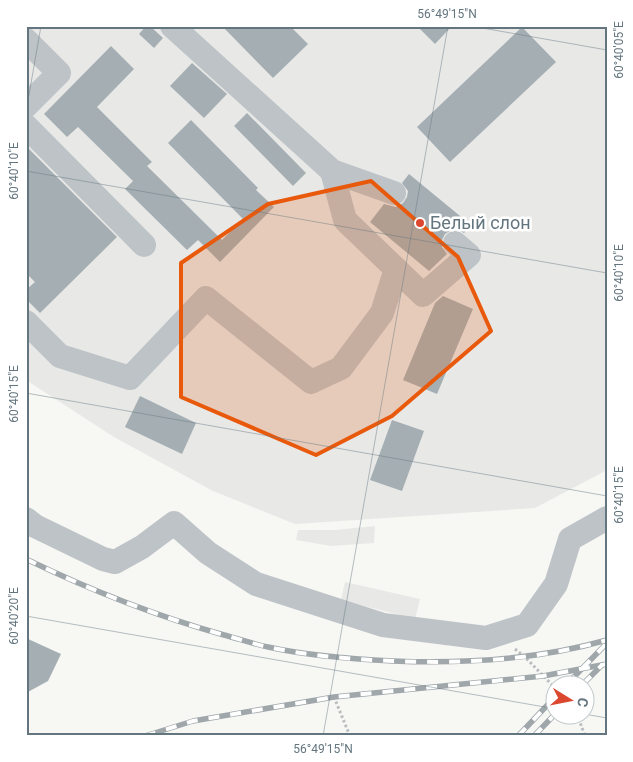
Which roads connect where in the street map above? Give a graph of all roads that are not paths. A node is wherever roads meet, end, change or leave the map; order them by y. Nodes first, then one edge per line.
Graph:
1 (172, 26) edge
2 (26, 40) edge
3 (26, 106) edge
4 (26, 126) edge
5 (332, 171) junction
6 (394, 193) dead end
7 (455, 243) dead end
8 (144, 245) dead end
9 (396, 269) junction
10 (26, 322) edge
11 (607, 518) edge
12 (26, 519) edge

1 - 5 lane
2 - 3 lane
4 - 8 lane
5 - 6 lane
5 - 9 lane
7 - 9 lane
9 - 10 lane
11 - 12 lane

